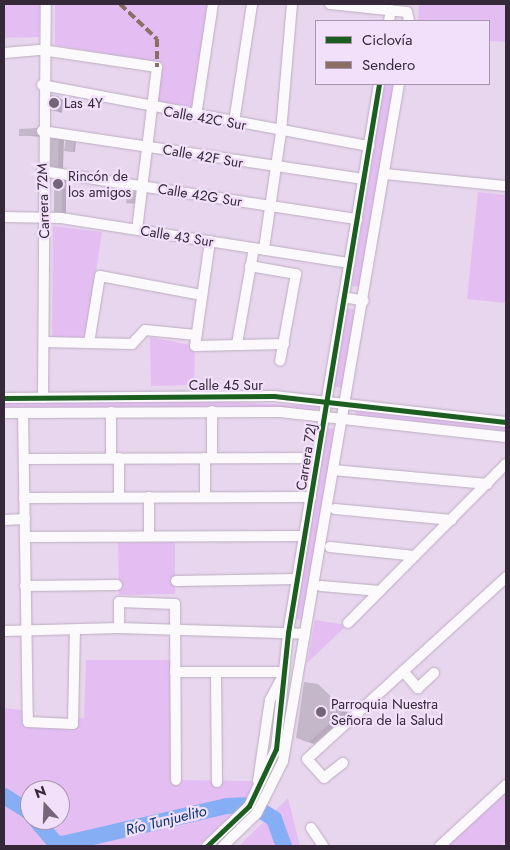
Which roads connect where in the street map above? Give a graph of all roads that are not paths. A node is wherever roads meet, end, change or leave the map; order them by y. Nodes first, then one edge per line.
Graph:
1 (46, 4) edge
2 (213, 4) edge
3 (252, 4) edge
4 (292, 4) edge
5 (330, 4) edge
6 (391, 10) junction
7 (409, 17) edge
8 (389, 20) edge
9 (42, 50) junction
10 (4, 52) edge
11 (379, 85) edge
12 (399, 85) edge
13 (42, 86) junction
14 (151, 108) junction
15 (196, 116) junction
16 (234, 122) junction
17 (42, 131) junction
18 (281, 132) junction
19 (146, 146) junction
20 (369, 146) junction
21 (276, 168) junction
22 (42, 171) junction
23 (384, 174) junction
24 (364, 179) junction
25 (142, 185) junction
26 (506, 186) edge
27 (270, 206) junction
28 (45, 216) junction
29 (4, 217) edge
30 (357, 219) junction
31 (137, 229) junction
32 (210, 241) junction
33 (259, 248) junction
34 (350, 263) junction
35 (250, 266) junction
36 (202, 295) junction
37 (344, 297) junction
38 (364, 301) junction
39 (196, 334) junction
40 (44, 342) junction
41 (89, 343) junction
42 (237, 344) junction
43 (284, 344) junction
44 (280, 361) dead end
45 (4, 398) edge
46 (43, 398) junction
47 (326, 402) junction
48 (344, 405) junction
49 (212, 411) junction
50 (111, 412) junction
51 (4, 413) edge
52 (23, 413) junction
53 (324, 417) junction
54 (342, 419) junction
55 (506, 422) edge
56 (506, 437) edge
57 (115, 458) junction
58 (208, 458) junction
59 (317, 458) junction
60 (24, 459) junction
61 (506, 464) edge
62 (333, 470) junction
63 (486, 484) junction
64 (119, 497) junction
65 (149, 497) junction
66 (205, 497) junction
67 (310, 497) junction
68 (24, 498) junction
69 (335, 509) dead end
70 (25, 519) junction
71 (4, 520) edge
72 (451, 520) junction
73 (149, 536) junction
74 (304, 536) junction
75 (25, 537) junction
76 (330, 547) dead end
77 (415, 556) junction
78 (297, 579) junction
79 (176, 581) dead end
80 (504, 582) edge
81 (117, 585) dead end
82 (25, 586) junction
83 (321, 586) dead end
84 (380, 591) junction
85 (348, 623) dead end
86 (119, 628) junction
87 (75, 630) junction
88 (4, 631) edge
89 (26, 631) junction
90 (175, 632) junction
91 (288, 633) junction
92 (305, 634) junction
93 (403, 671) junction
94 (175, 672) junction
95 (216, 672) junction
96 (434, 674) dead end
97 (282, 675) junction
98 (343, 763) dead end
99 (273, 776) junction
100 (176, 780) dead end
101 (258, 781) dead end
102 (217, 782) dead end
103 (506, 785) edge
104 (239, 824) junction
105 (311, 828) dead end
106 (207, 846) edge
107 (223, 846) edge
108 (323, 846) edge
109 (440, 846) edge

1 - 9 street, Carrera 72M
2 - 15 street
3 - 16 street
4 - 18 street
5 - 6 street
6 - 7 street
6 - 8 street
9 - 10 street
9 - 13 street, Carrera 72M
9 - 14 street
11 - 20 street, Carrera 72J
12 - 23 street, Carrera 72J
13 - 14 street, Calle 42C Sur
13 - 17 street, Carrera 72M
14 - 15 street, Calle 42C Sur
14 - 19 street
15 - 16 street, Calle 42C Sur
16 - 18 street, Calle 42C Sur
17 - 19 street, Calle 42F Sur
17 - 22 street, Carrera 72M
18 - 20 street, Calle 42C Sur
18 - 21 street
19 - 21 street, Calle 42F Sur
19 - 25 street
20 - 24 street, Carrera 72J
21 - 24 street, Calle 42F Sur
21 - 27 street
22 - 25 street, Calle 42G Sur
22 - 28 street, Carrera 72M
23 - 26 street
23 - 38 street, Carrera 72J
24 - 30 street, Carrera 72J
25 - 27 street, Calle 42G Sur
25 - 31 street
27 - 30 street, Calle 42G Sur
27 - 33 street
28 - 29 street, Calle 43 Sur
28 - 31 street, Calle 43 Sur
28 - 40 street, Carrera 72M
30 - 34 street, Carrera 72J
31 - 32 street, Calle 43 Sur
32 - 33 street, Calle 43 Sur
32 - 36 street
33 - 34 street, Calle 43 Sur
33 - 35 street
34 - 37 street, Carrera 72J
35 - 42 street
35 - 43 street
36 - 39 street
36 - 41 street
37 - 38 street
37 - 47 street, Carrera 72J
38 - 48 street, Carrera 72J
39 - 41 street
39 - 42 street
40 - 41 street
40 - 46 street, Carrera 72M
42 - 43 street
43 - 44 street
45 - 46 street, Calle 45 Sur
46 - 47 street, Calle 45 Sur
47 - 48 street, Calle 45 Sur
47 - 53 street, Carrera 72J
48 - 54 street, Carrera 72J
48 - 55 street, Calle 45 Sur
49 - 50 street, Calle 45 Sur
49 - 53 street, Calle 45 Sur
49 - 58 street
50 - 52 street, Calle 45 Sur
50 - 57 street
51 - 52 street, Calle 45 Sur
52 - 60 street
53 - 54 street, Calle 45 Sur
53 - 59 street, Carrera 72J
54 - 56 street, Calle 45 Sur
54 - 62 street, Carrera 72J
57 - 58 street
57 - 60 street
57 - 64 street
58 - 59 street
58 - 66 street
59 - 67 street, Carrera 72J
60 - 68 street
61 - 63 street
62 - 63 street
62 - 92 street, Carrera 72J
63 - 72 street
64 - 65 street
64 - 68 street
65 - 66 street
65 - 73 street
66 - 67 street
67 - 74 street, Carrera 72J
68 - 70 street
69 - 72 street
70 - 71 street
70 - 75 street
72 - 77 street
73 - 74 street
73 - 75 street
74 - 78 street, Carrera 72J
75 - 82 street
76 - 77 street
77 - 84 street
78 - 79 street
78 - 91 street, Carrera 72J
80 - 93 street
81 - 82 street
82 - 89 street
83 - 84 street
84 - 85 street
86 - 87 street
86 - 90 street
86 - 90 street
87 - 89 street
87 - 89 street
88 - 89 street
90 - 91 street
90 - 94 street
91 - 92 street
91 - 97 street, Carrera 72J
92 - 99 street, Carrera 72J
93 - 96 street
93 - 98 street
94 - 95 street
94 - 100 street
95 - 97 street
95 - 102 street
97 - 99 street, Carrera 72J
97 - 101 street, Carrera 72J
99 - 104 street
103 - 109 street
104 - 106 street
104 - 107 street
105 - 108 street

